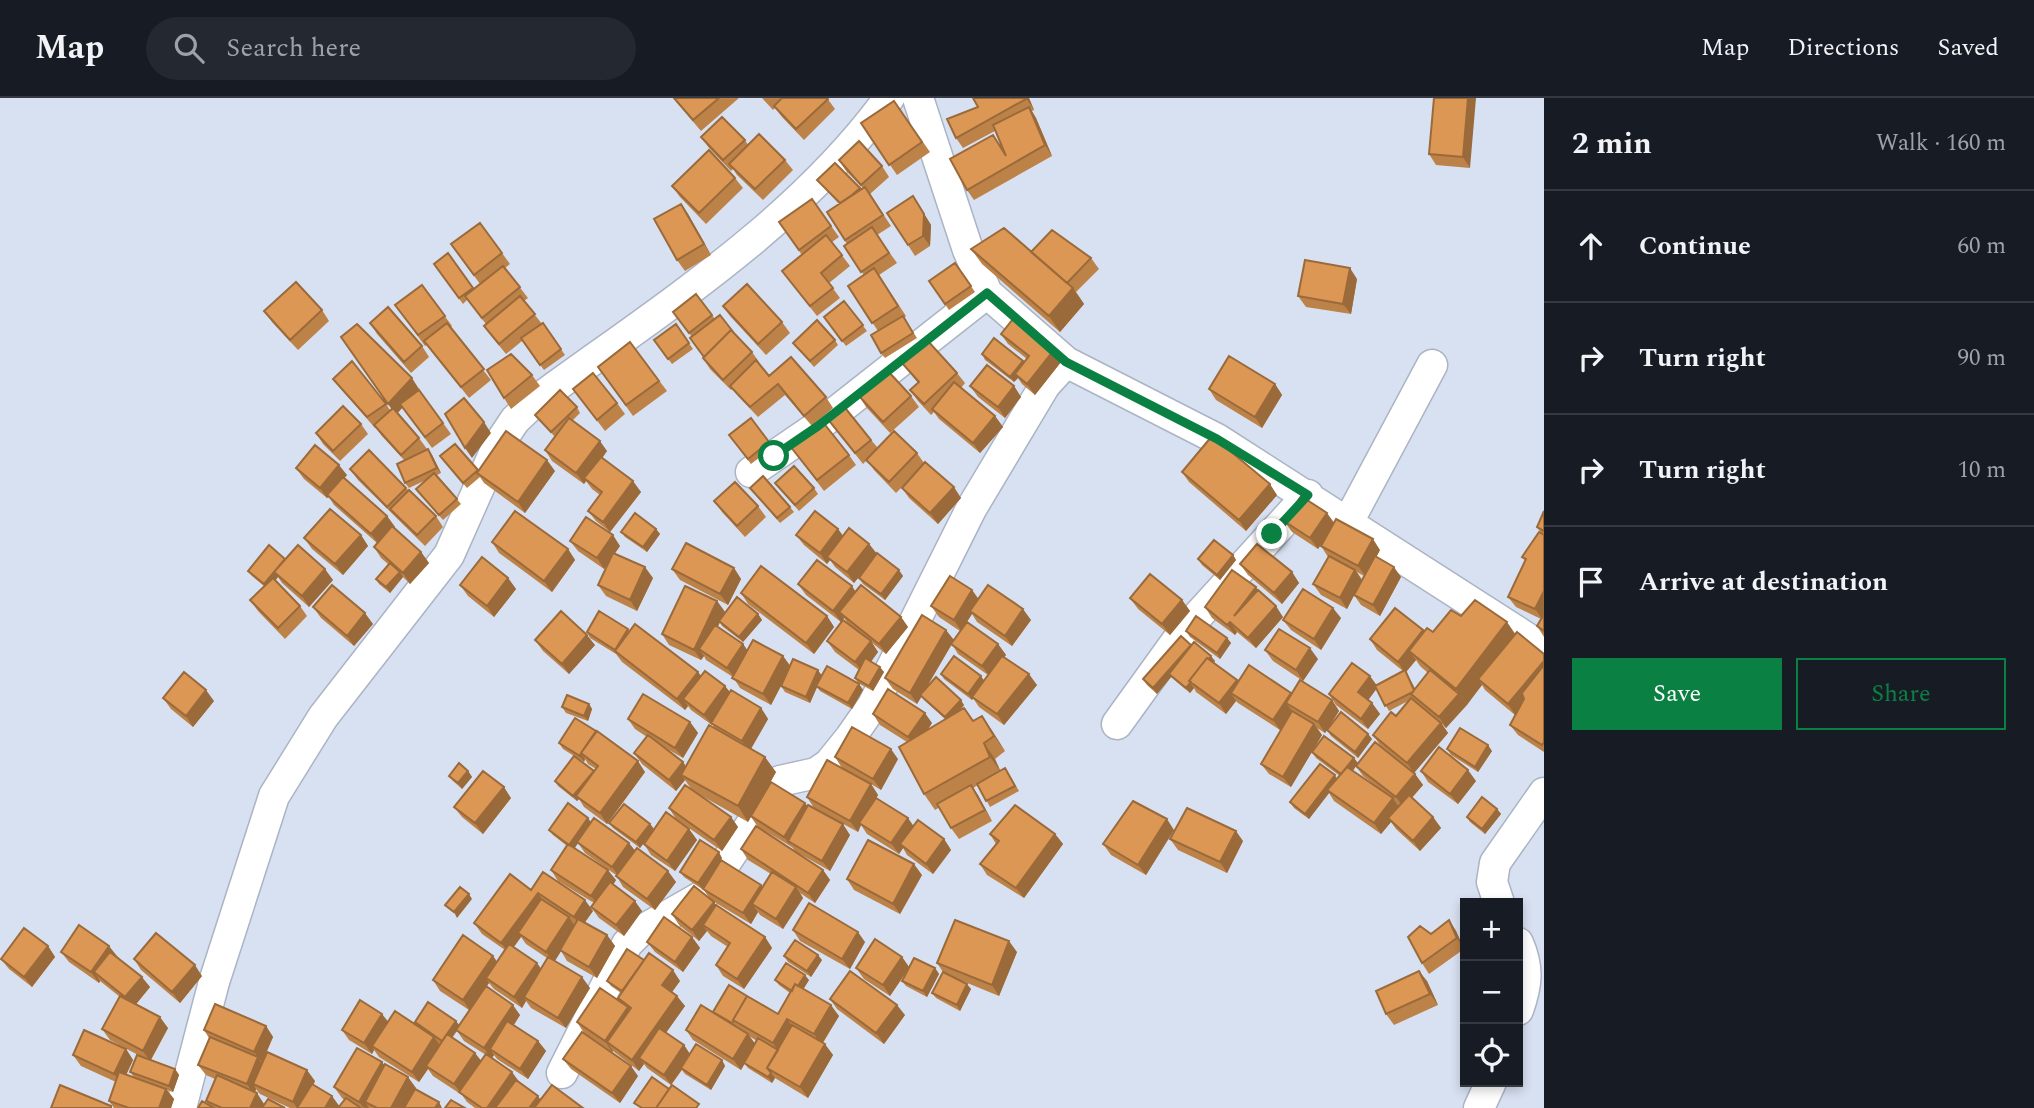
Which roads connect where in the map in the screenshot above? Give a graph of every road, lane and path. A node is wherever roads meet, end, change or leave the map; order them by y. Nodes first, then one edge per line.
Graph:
1 (889, 98) edge
2 (918, 98) edge
3 (987, 293) junction
4 (1066, 362) junction
5 (1432, 365) dead end
6 (751, 472) dead end
7 (1308, 495) junction
8 (1347, 524) junction
9 (1544, 649) edge
10 (1117, 724) dead end
11 (1544, 793) edge
12 (1497, 898) edge
13 (1523, 958) edge
14 (1523, 988) edge
15 (562, 1073) edge
16 (1489, 1087) edge
17 (181, 1108) edge
18 (1479, 1108) edge

1 - 17 street
2 - 3 street
3 - 4 street
3 - 6 street
4 - 7 street
4 - 15 street
5 - 8 street
7 - 8 street
7 - 10 street
8 - 9 street
11 - 12 street
13 - 14 street
16 - 18 street

